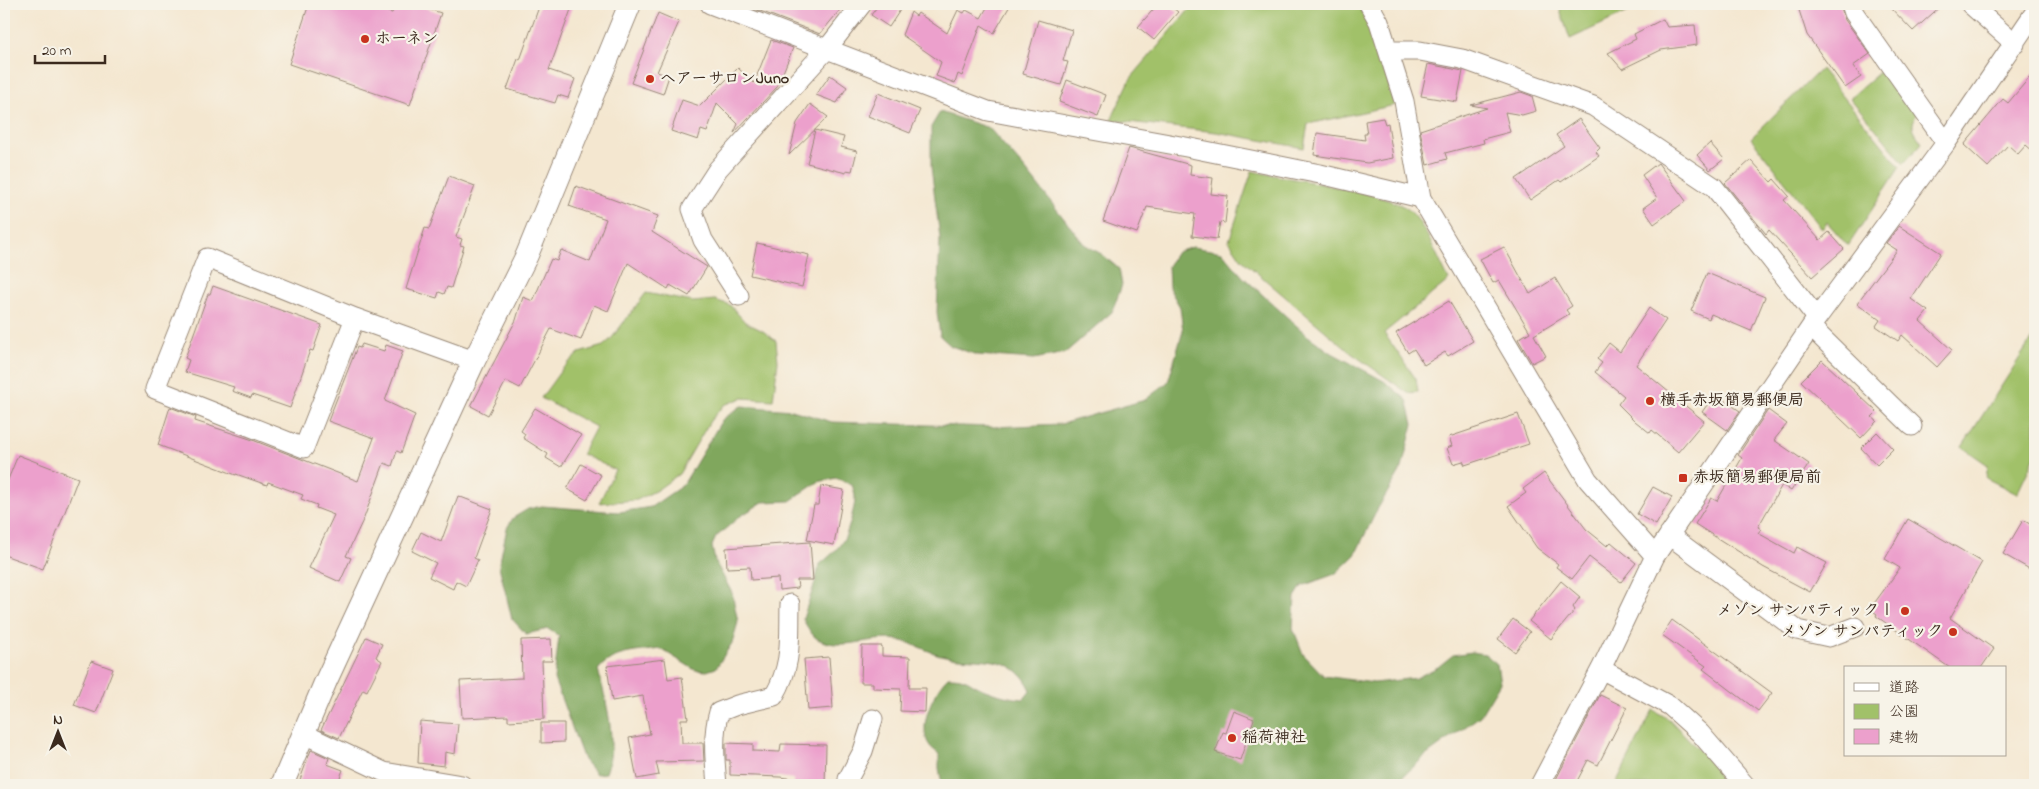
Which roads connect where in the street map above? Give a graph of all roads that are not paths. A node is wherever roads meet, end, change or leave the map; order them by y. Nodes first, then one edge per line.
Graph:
1 (630, 4) edge
2 (710, 4) edge
3 (862, 4) edge
4 (1369, 4) edge
5 (1851, 4) edge
6 (1970, 4) edge
7 (2035, 12) edge
8 (2015, 44) junction
9 (826, 50) junction
10 (1388, 51) junction
11 (1946, 143) junction
12 (1421, 198) junction
13 (739, 296) dead end
14 (355, 318) junction
15 (1814, 322) junction
16 (474, 361) junction
17 (1912, 426) dead end
18 (1669, 535) junction
19 (1655, 556) junction
20 (790, 604) dead end
21 (1855, 627) dead end
22 (1601, 669) junction
23 (873, 719) dead end
24 (304, 734) junction
25 (282, 785) edge
26 (462, 785) edge
27 (717, 785) edge
28 (848, 785) edge
29 (1540, 785) edge
30 (1745, 785) edge

1 - 16 street
2 - 9 street
3 - 9 street
4 - 10 street
5 - 11 street
6 - 8 street
7 - 8 street
8 - 11 street
9 - 12 street
9 - 13 street
10 - 12 street
10 - 15 street
11 - 15 street
12 - 19 street
14 - 14 street
14 - 16 street
15 - 17 street
15 - 18 street
16 - 24 street
18 - 19 street
18 - 21 street
19 - 22 street
20 - 27 street
22 - 29 street
22 - 30 street
23 - 28 street
24 - 25 street
24 - 26 street

